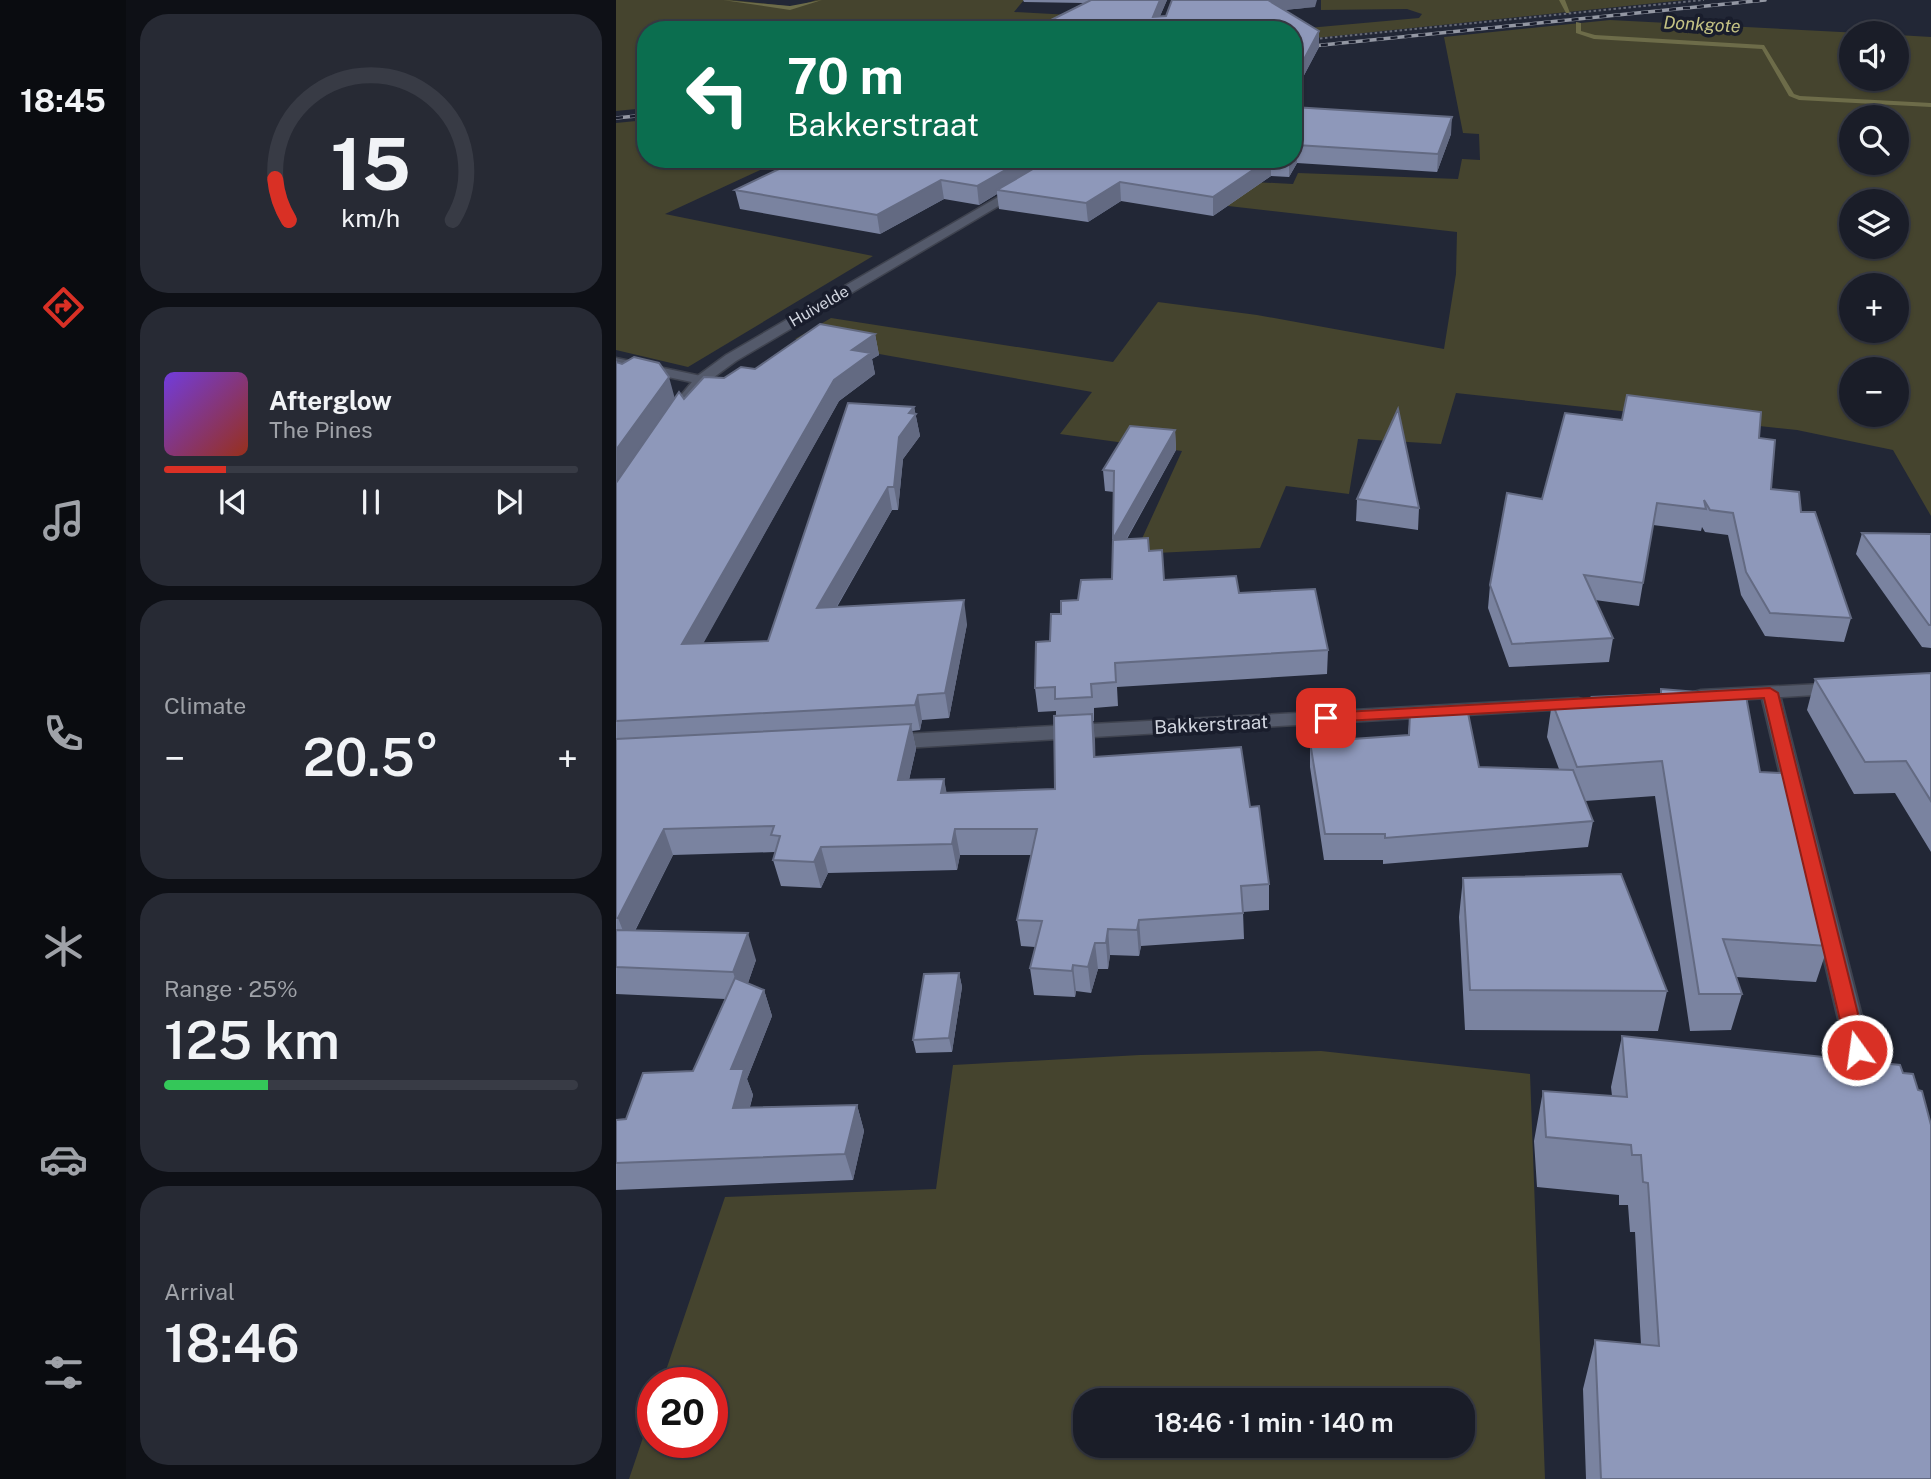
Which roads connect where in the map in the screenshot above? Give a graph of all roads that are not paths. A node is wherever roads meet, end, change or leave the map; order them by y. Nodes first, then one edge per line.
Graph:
1 (1054, 168) edge
2 (616, 362) edge
3 (701, 380) junction
4 (668, 423) edge
5 (1864, 688) edge
6 (1770, 693) junction
7 (1679, 697) edge
8 (1600, 702) edge
9 (865, 743) edge
10 (1857, 1050) dead end

1 - 3 street, Huivelde
2 - 3 street
3 - 4 street, Huivelde
5 - 6 street
6 - 7 street
6 - 10 lane
8 - 9 street, Bakkerstraat

